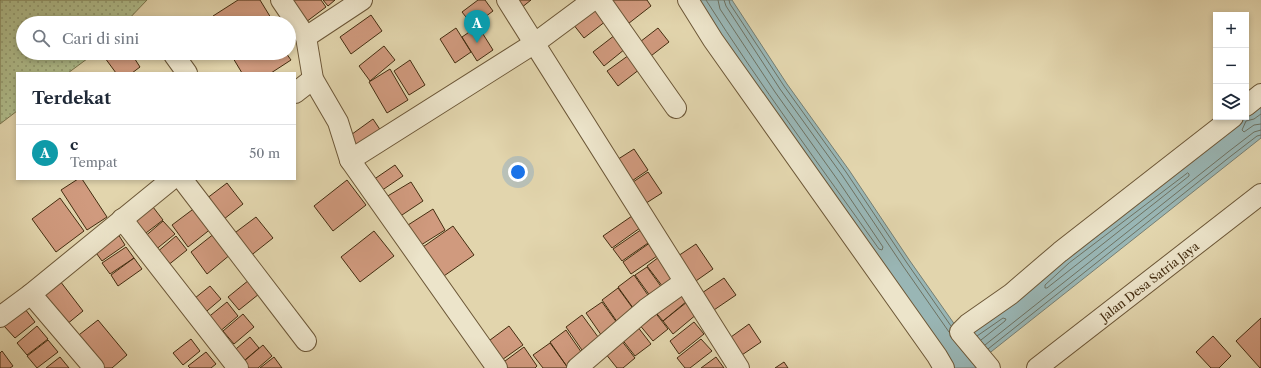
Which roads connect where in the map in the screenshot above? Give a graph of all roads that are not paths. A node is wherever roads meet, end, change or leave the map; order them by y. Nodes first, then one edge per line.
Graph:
1 (281, 0) edge
2 (362, 0) edge
3 (507, 0) edge
4 (593, 0) edge
5 (600, 0) edge
6 (688, 0) edge
7 (292, 16) edge
8 (296, 23) edge
9 (306, 38) junction
10 (535, 43) junction
11 (178, 60) edge
12 (186, 72) edge
13 (313, 79) junction
14 (296, 92) edge
15 (1261, 94) edge
16 (1249, 104) edge
17 (676, 108) dead end
18 (1229, 120) edge
19 (350, 160) junction
20 (171, 180) edge
21 (183, 180) edge
22 (1259, 200) edge
23 (122, 219) junction
24 (684, 282) junction
25 (31, 294) junction
26 (0, 317) edge
27 (306, 341) dead end
28 (581, 367) edge
29 (94, 368) edge
30 (238, 368) edge
31 (497, 368) edge
32 (739, 368) edge
33 (944, 368) edge
34 (990, 368) edge
35 (1038, 368) edge

1 - 7 street
2 - 9 street
3 - 10 street
4 - 10 street
5 - 17 street
6 - 33 street
8 - 9 street
9 - 13 street
10 - 19 street
10 - 24 street
11 - 12 street
13 - 14 street
13 - 19 street
15 - 16 street
18 - 34 street
19 - 31 street
20 - 23 street
21 - 27 street
22 - 35 street, Jalan Desa Satria Jaya
23 - 25 street
23 - 30 street
24 - 28 street
24 - 32 street
25 - 26 street
25 - 29 street

